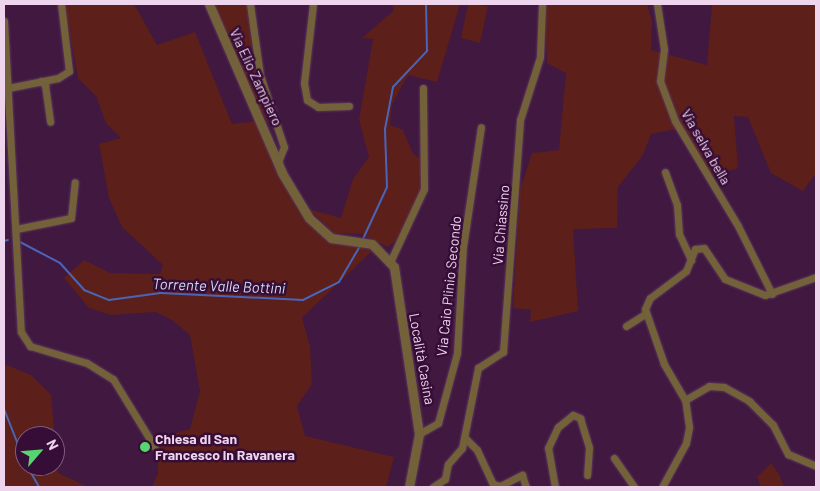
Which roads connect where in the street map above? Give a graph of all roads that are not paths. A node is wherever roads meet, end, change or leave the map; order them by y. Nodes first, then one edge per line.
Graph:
1 (62, 4) edge
2 (209, 4) edge
3 (250, 4) edge
4 (313, 4) edge
5 (542, 4) edge
6 (657, 4) edge
7 (4, 21) edge
8 (41, 81) junction
9 (8, 88) junction
10 (423, 88) dead end
11 (349, 106) dead end
12 (50, 122) dead end
13 (481, 127) dead end
14 (278, 162) junction
15 (664, 172) dead end
16 (75, 182) dead end
17 (16, 232) junction
18 (390, 260) junction
19 (691, 260) junction
20 (816, 277) edge
21 (772, 294) junction
22 (645, 314) junction
23 (626, 326) dead end
24 (685, 400) junction
25 (419, 434) junction
26 (465, 438) junction
27 (154, 446) dead end
28 (614, 458) dead end
29 (816, 466) edge
30 (587, 475) dead end
31 (666, 486) edge
32 (409, 487) edge
33 (433, 487) edge
34 (526, 487) edge
35 (555, 487) edge
36 (634, 487) edge

1 - 8 street
2 - 14 street, Via Elio Zampiero
3 - 14 street
4 - 11 street
5 - 26 street, Via Chiassino
6 - 21 street, Via selva bella
7 - 9 street
8 - 9 street
8 - 12 street
9 - 17 street
10 - 18 street
13 - 25 street, Via Caio Plinio Secondo
14 - 18 street, Via Elio Zampiero
15 - 19 street
16 - 17 street
17 - 27 street
18 - 25 street, Località Casina
19 - 21 street
19 - 22 street
20 - 21 street
22 - 23 street
22 - 24 street
24 - 29 street
24 - 31 street
25 - 32 street, Località Casina
26 - 33 street
26 - 34 street
28 - 36 street
30 - 35 street

